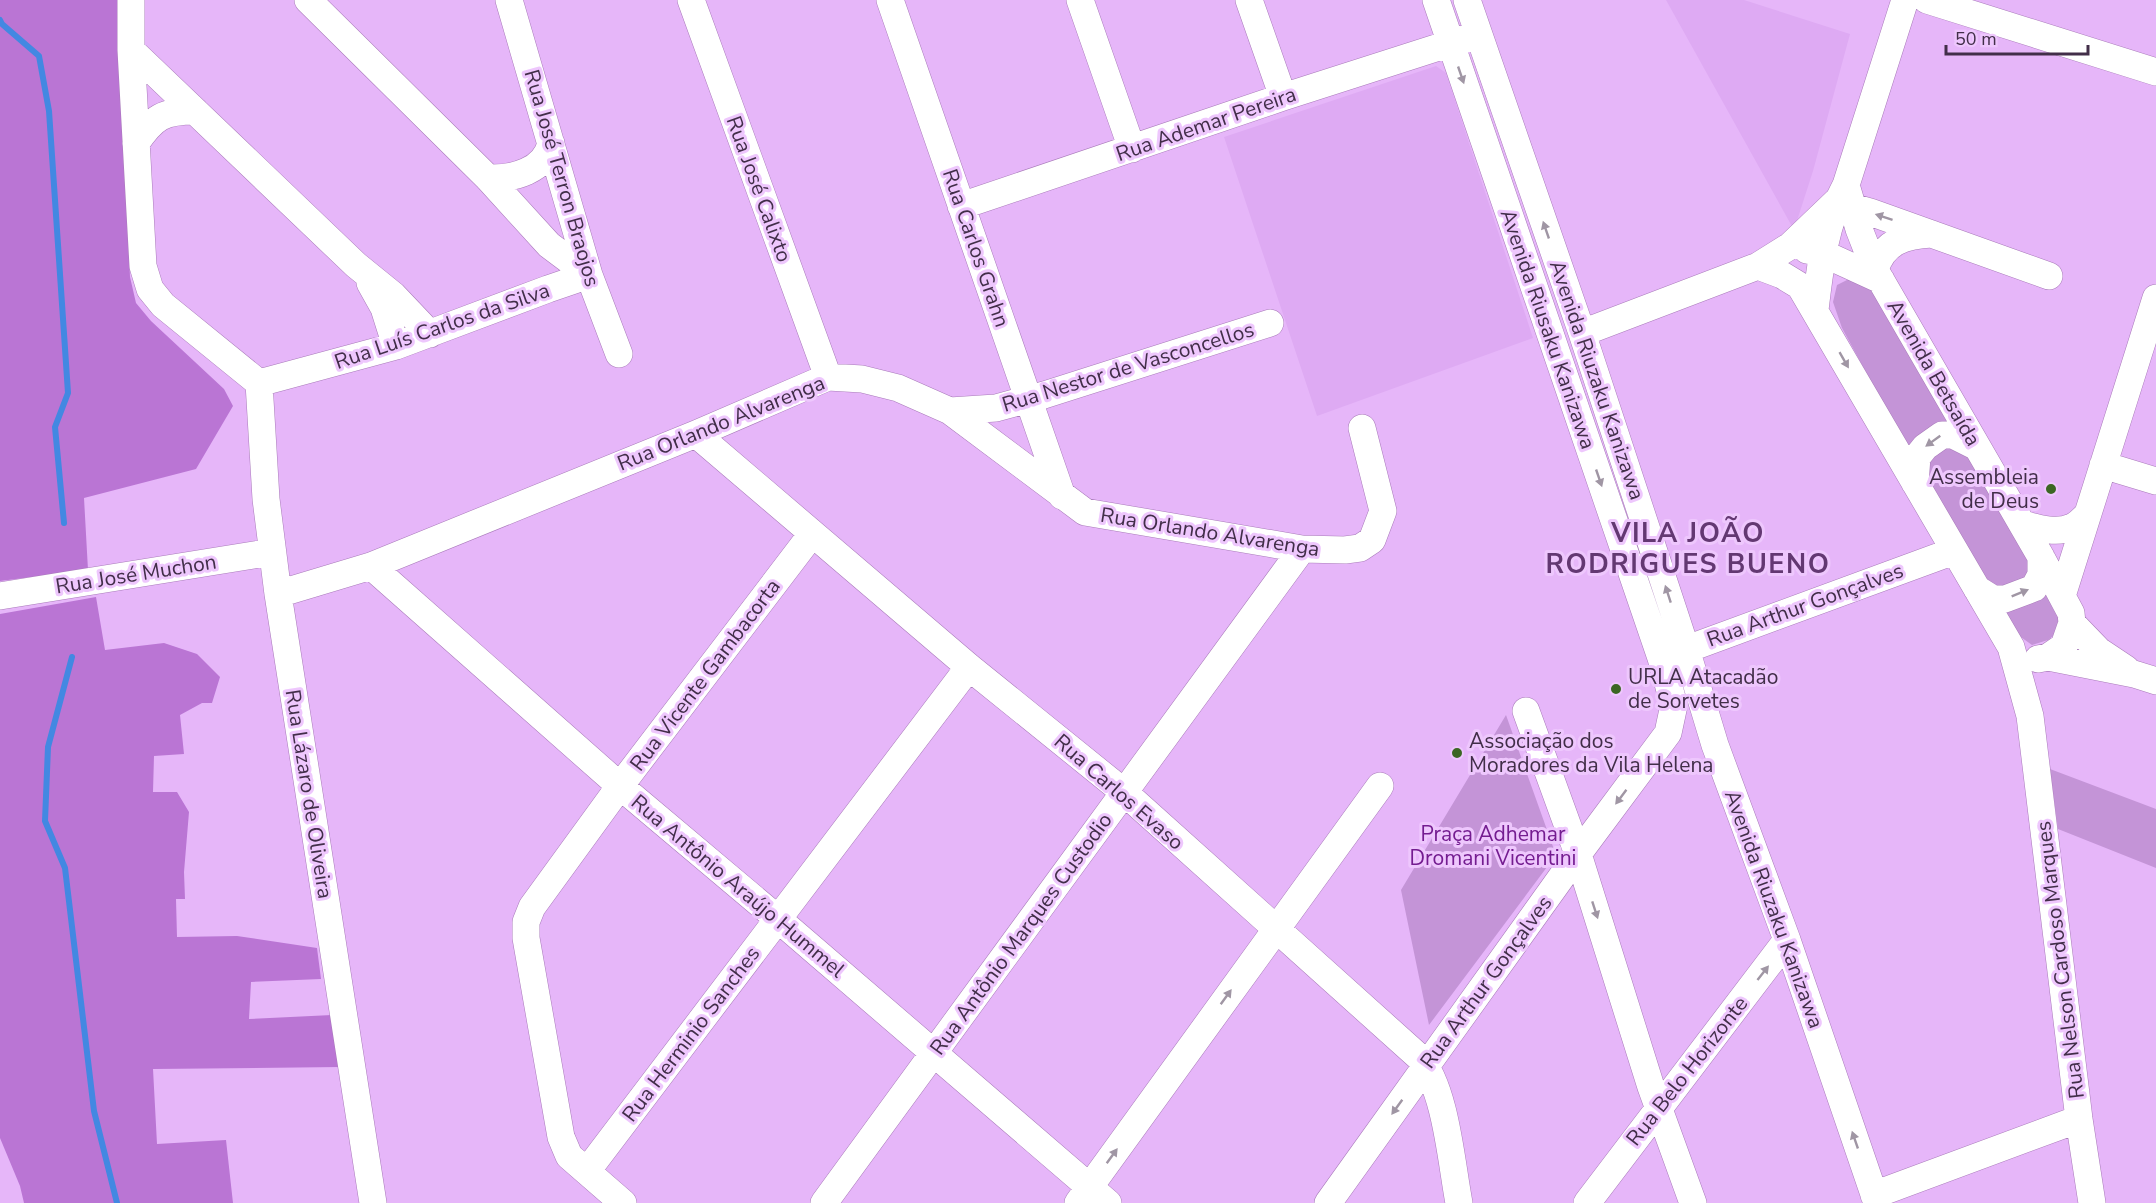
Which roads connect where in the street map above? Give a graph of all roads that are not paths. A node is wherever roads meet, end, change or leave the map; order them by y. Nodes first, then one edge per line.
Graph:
1 (131, 0) edge
2 (308, 0) edge
3 (509, 0) edge
4 (691, 0) edge
5 (890, 0) edge
6 (1080, 0) edge
7 (1249, 0) edge
8 (1436, 0) edge
9 (1467, 0) edge
10 (1905, 0) edge
11 (1927, 0) edge
12 (1479, 34) junction
13 (1451, 44) junction
14 (131, 50) junction
15 (2156, 72) edge
16 (1283, 97) junction
17 (195, 111) junction
18 (136, 143) junction
19 (551, 143) junction
20 (1132, 148) junction
21 (488, 178) junction
22 (1842, 202) junction
23 (961, 206) junction
24 (1936, 234) junction
25 (549, 245) junction
26 (1790, 246) junction
27 (1822, 253) junction
28 (356, 265) junction
29 (1758, 267) junction
30 (1871, 273) junction
31 (589, 275) junction
32 (2049, 276) dead end
33 (548, 289) junction
34 (2156, 298) edge
35 (1815, 310) junction
36 (1270, 323) dead end
37 (1582, 333) junction
38 (430, 334) junction
39 (396, 346) junction
40 (619, 354) dead end
41 (828, 377) junction
42 (259, 383) junction
43 (1028, 400) junction
44 (950, 411) junction
45 (1362, 428) dead end
46 (696, 434) junction
47 (1977, 447) junction
48 (2103, 465) junction
49 (2156, 481) edge
50 (1915, 483) junction
51 (1062, 496) junction
52 (2087, 515) junction
53 (2022, 524) junction
54 (812, 534) junction
55 (1302, 549) junction
56 (1954, 550) junction
57 (272, 552) junction
58 (2041, 557) junction
59 (371, 566) junction
60 (1977, 589) junction
61 (278, 594) junction
62 (0, 596) edge
63 (2062, 596) junction
64 (2072, 623) junction
65 (2011, 647) junction
66 (1686, 649) junction
67 (1661, 658) junction
68 (2043, 658) junction
69 (969, 667) junction
70 (2145, 678) edge
71 (1526, 711) dead end
72 (2030, 716) junction
73 (1668, 733) junction
74 (1715, 745) junction
75 (620, 786) junction
76 (1380, 786) dead end
77 (1125, 793) junction
78 (1578, 854) junction
79 (778, 919) junction
80 (1275, 930) junction
81 (1787, 940) junction
82 (933, 1053) junction
83 (1426, 1065) junction
84 (1658, 1108) junction
85 (2079, 1119) junction
86 (1628, 1148) junction
87 (1680, 1167) junction
88 (587, 1171) junction
89 (1092, 1198) edge
90 (1876, 1199) edge
91 (373, 1203) edge
92 (623, 1203) edge
93 (824, 1203) edge
94 (1328, 1203) edge
95 (1459, 1203) edge
96 (1587, 1203) edge
97 (1692, 1203) edge
98 (2092, 1203) edge

1 - 14 street
2 - 21 street
3 - 19 street, Rua José Terron Braojos
4 - 41 street, Rua José Calixto
5 - 23 street, Rua Carlos Grahn
6 - 20 street
7 - 16 street
8 - 13 street, Avenida Riusaku Kanizawa
9 - 12 street, Avenida Riuzaku Kanizawa
10 - 22 street
11 - 15 street
12 - 13 street
37 -> 12 street, Avenida Riuzaku Kanizawa
13 - 16 street, Rua Ademar Pereira
13 -> 67 street, Avenida Riusaku Kanizawa
14 - 17 street
14 - 18 street
16 - 20 street, Rua Ademar Pereira
17 - 18 street
17 - 28 street
18 - 42 street
19 - 21 street
19 - 31 street, Rua José Terron Braojos
20 - 23 street, Rua Ademar Pereira
21 - 25 street
24 -> 22 street
22 - 26 street
22 - 27 street
22 - 30 street, Avenida Betsaída
23 - 43 street, Rua Carlos Grahn
24 - 30 street
24 - 32 street
25 - 31 street
25 - 33 street
26 - 27 street
26 - 29 street
27 - 30 street
27 - 35 street
28 - 38 street
28 - 39 street
29 - 35 street, Rua Nelson Cardoso Marques
29 - 37 street
30 - 35 street
30 - 47 street, Avenida Betsaída
31 - 33 street, Rua Luís Carlos da Silva
31 - 40 street, Rua José Terron Braojos
33 - 38 street, Rua Luís Carlos da Silva
34 - 48 street
35 -> 50 street, Rua Nelson Cardoso Marques
36 - 43 street, Rua Nestor de Vasconcellos
66 -> 37 street, Avenida Riuzaku Kanizawa
38 - 39 street, Rua Luís Carlos da Silva
39 - 42 street, Rua Luís Carlos da Silva
41 - 44 street, Rua Orlando Alvarenga
41 - 46 street, Rua Orlando Alvarenga
42 - 57 street, Rua Lázaro de Oliveira
43 - 44 street, Rua Nestor de Vasconcellos
43 - 51 street, Rua Carlos Grahn
44 - 51 street, Rua Orlando Alvarenga
45 - 55 street, Rua Orlando Alvarenga
46 - 54 street, Rua Carlos Evaso
46 - 59 street, Rua Orlando Alvarenga
47 -> 50 street
47 - 53 street, Avenida Betsaída
48 - 49 street
48 - 52 street
50 - 56 street, Rua Nelson Cardoso Marques
51 - 55 street, Rua Orlando Alvarenga
52 - 53 street
52 - 63 street
53 - 58 street, Avenida Betsaída
54 - 69 street, Rua Carlos Evaso
54 - 75 street, Rua Vicente Gambacorta
55 - 77 street, Rua Antônio Marques Custodio
56 - 60 street, Rua Nelson Cardoso Marques
56 - 66 street, Rua Arthur Gonçalves
57 - 61 street, Rua Lázaro de Oliveira
57 - 62 street, Rua José Muchon
60 -> 58 street
58 - 63 street, Avenida Betsaída
59 - 61 street, Rua Orlando Alvarenga
59 - 75 street, Rua Antônio Araújo Hummel
60 - 65 street, Rua Nelson Cardoso Marques
61 - 91 street, Rua Lázaro de Oliveira
63 - 64 street, Avenida Betsaída
64 - 68 street
64 - 70 street, Avenida Betsaída
65 - 68 street
65 - 72 street, Rua Nelson Cardoso Marques
66 - 67 street, Rua Arthur Gonçalves
66 - 74 street, Avenida Riuzaku Kanizawa
67 - 73 street, Rua Arthur Gonçalves
68 - 70 street, Avenida Betsaída
68 - 72 street, Rua Nelson Cardoso Marques
69 - 77 street, Rua Carlos Evaso
69 - 79 street, Rua Herminio Sanches
71 - 78 street
72 - 85 street, Rua Nelson Cardoso Marques
73 - 74 street
73 -> 78 street, Rua Arthur Gonçalves
74 - 81 street, Avenida Riuzaku Kanizawa
75 - 79 street, Rua Antônio Araújo Hummel
75 - 88 street, Rua Vicente Gambacorta
76 - 80 street
77 - 80 street, Rua Carlos Evaso
77 - 82 street, Rua Antônio Marques Custodio
78 - 83 street, Rua Arthur Gonçalves
78 -> 84 street
79 - 82 street, Rua Antônio Araújo Hummel
79 - 88 street, Rua Herminio Sanches
80 - 83 street, Rua Carlos Evaso
89 -> 80 street
84 -> 81 street, Rua Belo Horizonte
90 -> 81 street, Avenida Riuzaku Kanizawa
82 - 89 street, Rua Antônio Araújo Hummel
82 - 93 street, Rua Antônio Marques Custodio
83 -> 94 street, Rua Arthur Gonçalves
83 - 95 street, Rua Carlos Evaso
84 - 86 street, Rua Belo Horizonte
84 - 87 street
85 - 90 street
85 - 98 street, Rua Nelson Cardoso Marques
86 - 87 street
86 - 96 street, Rua Belo Horizonte
87 - 97 street
88 - 92 street

